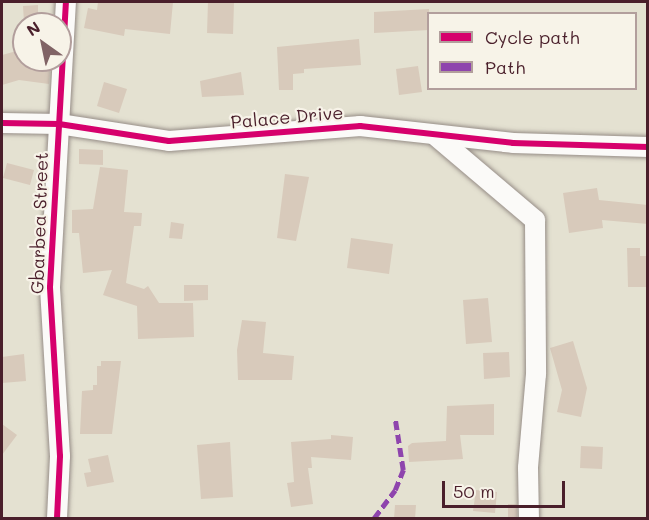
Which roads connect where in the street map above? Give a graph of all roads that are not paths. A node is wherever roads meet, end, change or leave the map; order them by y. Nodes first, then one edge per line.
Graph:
1 (66, 2) edge
2 (2, 123) edge
3 (59, 124) junction
4 (436, 136) junction
5 (648, 147) edge
6 (57, 519) edge
7 (529, 519) edge

1 - 3 street, Gbarbea Street
2 - 3 street, Palace Drive
3 - 4 street, Palace Drive
3 - 6 street, Gbarbea Street
4 - 5 street, Palace Drive
4 - 7 street

